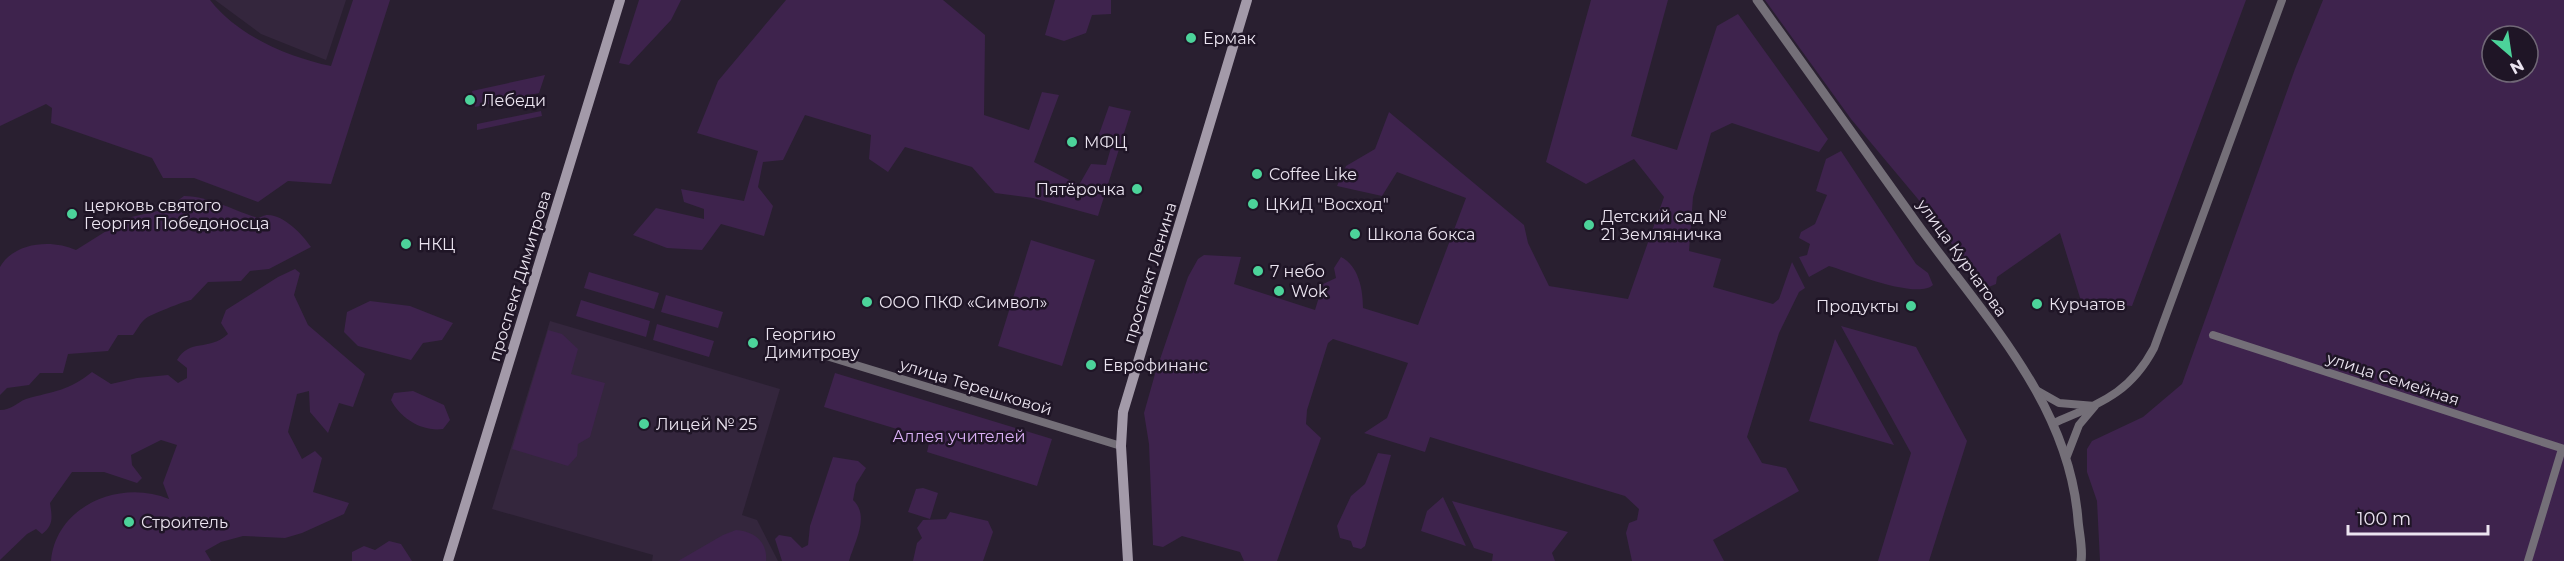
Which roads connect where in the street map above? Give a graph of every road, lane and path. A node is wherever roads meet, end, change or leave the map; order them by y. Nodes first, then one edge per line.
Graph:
1 (620, 0) edge
2 (1247, 0) edge
3 (1758, 0) edge
4 (2283, 0) edge
5 (2213, 335) dead end
6 (823, 355) dead end
7 (2036, 390) junction
8 (2095, 406) junction
9 (2054, 423) junction
10 (1121, 446) junction
11 (2563, 449) edge
12 (2067, 456) junction
13 (448, 561) edge
14 (1128, 561) edge
15 (2081, 561) edge
16 (2528, 561) edge

1 - 13 main road, проспект Димитрова
2 - 10 main road, проспект Ленина
3 - 7 street, улица Курчатова
4 - 8 street
5 - 11 street, улица Семейная
6 - 10 street, улица Терешковой
7 - 8 street
7 - 9 street, улица Курчатова
8 - 9 street
8 - 12 street
9 - 12 street, улица Курчатова
10 - 14 main road, проспект Ленина
11 - 16 street
12 - 15 street, улица Курчатова

